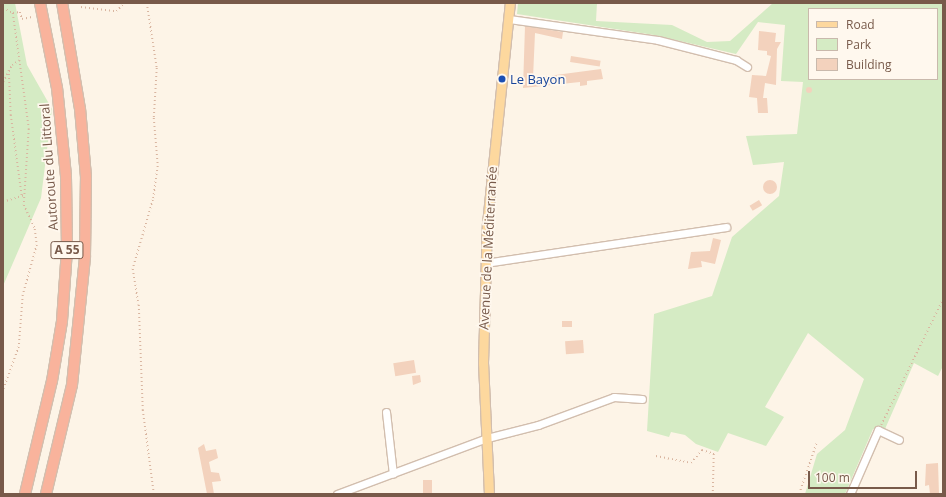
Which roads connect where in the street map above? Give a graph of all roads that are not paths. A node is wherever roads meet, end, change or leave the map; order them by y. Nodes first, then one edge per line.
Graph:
1 (40, 3) edge
2 (62, 3) edge
3 (510, 3) edge
4 (509, 19) junction
5 (747, 67) dead end
6 (726, 227) dead end
7 (485, 263) junction
8 (642, 399) dead end
9 (386, 412) dead end
10 (487, 438) junction
11 (899, 440) dead end
12 (393, 474) junction
13 (25, 494) edge
14 (46, 494) edge
15 (337, 494) edge
16 (489, 494) edge
17 (850, 494) edge

1 - 13 highway, Autoroute du Littoral / A 55
2 - 14 highway, A 55
3 - 4 main road, Avenue de la Méditerranée
4 - 5 street
4 - 7 main road, Avenue de la Méditerranée
6 - 7 street
7 - 10 main road, Avenue de la Méditerranée
8 - 10 street
9 - 12 street
10 - 12 street
10 - 16 main road, Avenue de la Méditerranée
11 - 17 street
12 - 15 street

